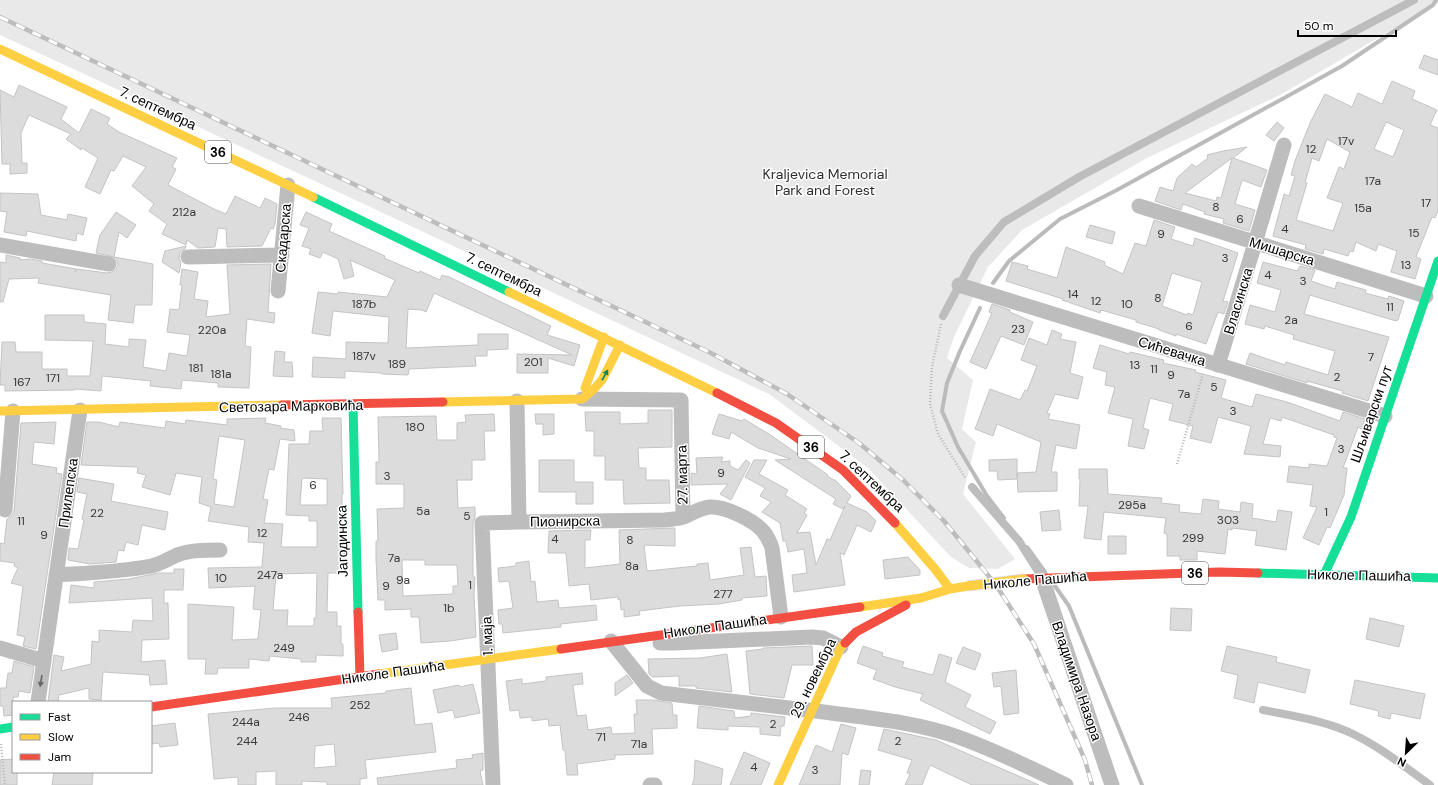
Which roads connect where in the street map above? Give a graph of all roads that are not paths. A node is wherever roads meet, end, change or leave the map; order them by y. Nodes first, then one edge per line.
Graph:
1 (1414, 0) edge
2 (0, 49) edge
3 (1284, 145) dead end
4 (288, 185) junction
5 (1138, 206) dead end
6 (1255, 243) junction
7 (0, 245) edge
8 (282, 255) junction
9 (188, 257) dead end
10 (1438, 261) edge
11 (109, 264) dead end
12 (959, 285) junction
13 (278, 291) dead end
14 (1426, 296) junction
15 (942, 316) road end
16 (604, 337) junction
17 (620, 345) junction
18 (1212, 364) junction
19 (582, 399) junction
20 (681, 400) joint
21 (517, 401) junction
22 (353, 404) junction
23 (80, 410) junction
24 (6, 411) edge
25 (1385, 416) junction
26 (972, 487) road end
27 (5, 510) dead end
28 (683, 517) junction
29 (519, 522) junction
30 (220, 550) dead end
31 (1324, 574) junction
32 (56, 575) junction
33 (1047, 578) junction
34 (1438, 578) edge
35 (950, 589) junction
36 (921, 598) junction
37 (781, 617) junction
38 (636, 638) junction
39 (611, 641) junction
40 (841, 647) junction
41 (0, 648) edge
42 (487, 658) junction
43 (44, 661) junction
44 (360, 677) junction
45 (38, 701) edge
46 (152, 707) edge
47 (1263, 710) dead end
48 (812, 711) junction
49 (12, 727) edge
50 (0, 729) edge
51 (493, 785) edge
52 (650, 785) edge
53 (655, 785) edge
54 (778, 785) edge
55 (1066, 785) edge
56 (1112, 785) edge
57 (1430, 785) edge

1 - 12 lane
2 - 4 street, 7. септембра / 36
3 - 6 street, Власинска
4 - 8 street, Скадарска
4 - 16 street, 7. септембра / 36
5 - 6 street, Мишарска
6 - 14 street, Мишарска
6 - 18 street, Власинска
7 - 11 street
8 - 9 street
8 - 13 street, Скадарска
10 - 14 street, Шљиварски пут
12 - 15 lane
12 - 18 street, Сићевачка
14 - 25 street, Шљиварски пут
16 - 17 street, 7. септембра / 36
16 - 19 street
19 -> 17 street
17 - 35 street, 7. септембра / 36
18 - 25 street, Сићевачка
19 - 20 street, Светозара Марковића
19 - 21 street, Светозара Марковића
20 - 28 street, 27. марта
21 - 22 street, Светозара Марковића
21 - 29 street, Пионирска
22 - 23 street, Светозара Марковића
22 - 44 street, Јагодинска
23 - 24 street, Светозара Марковића
23 - 32 street, Прилепска
24 - 27 street
25 - 31 street, Шљиварски пут
26 - 33 lane
28 - 29 street, Пионирска
28 - 37 street, 27. марта
29 - 42 street, 1. маја
30 - 32 street
31 - 33 street, Николе Пашића / 36
31 - 34 street, Николе Пашића / 36
32 - 43 street, Прилепска
33 - 35 street, Николе Пашића / 36, bridge
33 - 56 street, Владимира Назора
35 - 36 street, Николе Пашића
36 - 37 street, Николе Пашића
36 - 40 street, 29. новембра
37 - 38 street, Николе Пашића
38 - 39 street, Николе Пашића
38 - 40 street, Николе Пашића
39 - 42 street, Николе Пашића
39 - 48 street
40 - 48 street, 29. новембра
41 - 43 street
42 - 44 street, Николе Пашића
42 - 51 street, 1. маја
43 -> 45 street, Прилепска
44 - 46 street, Николе Пашића
47 - 57 lane
48 - 54 street, 29. новембра
48 - 55 street
49 - 50 street
52 - 53 street

